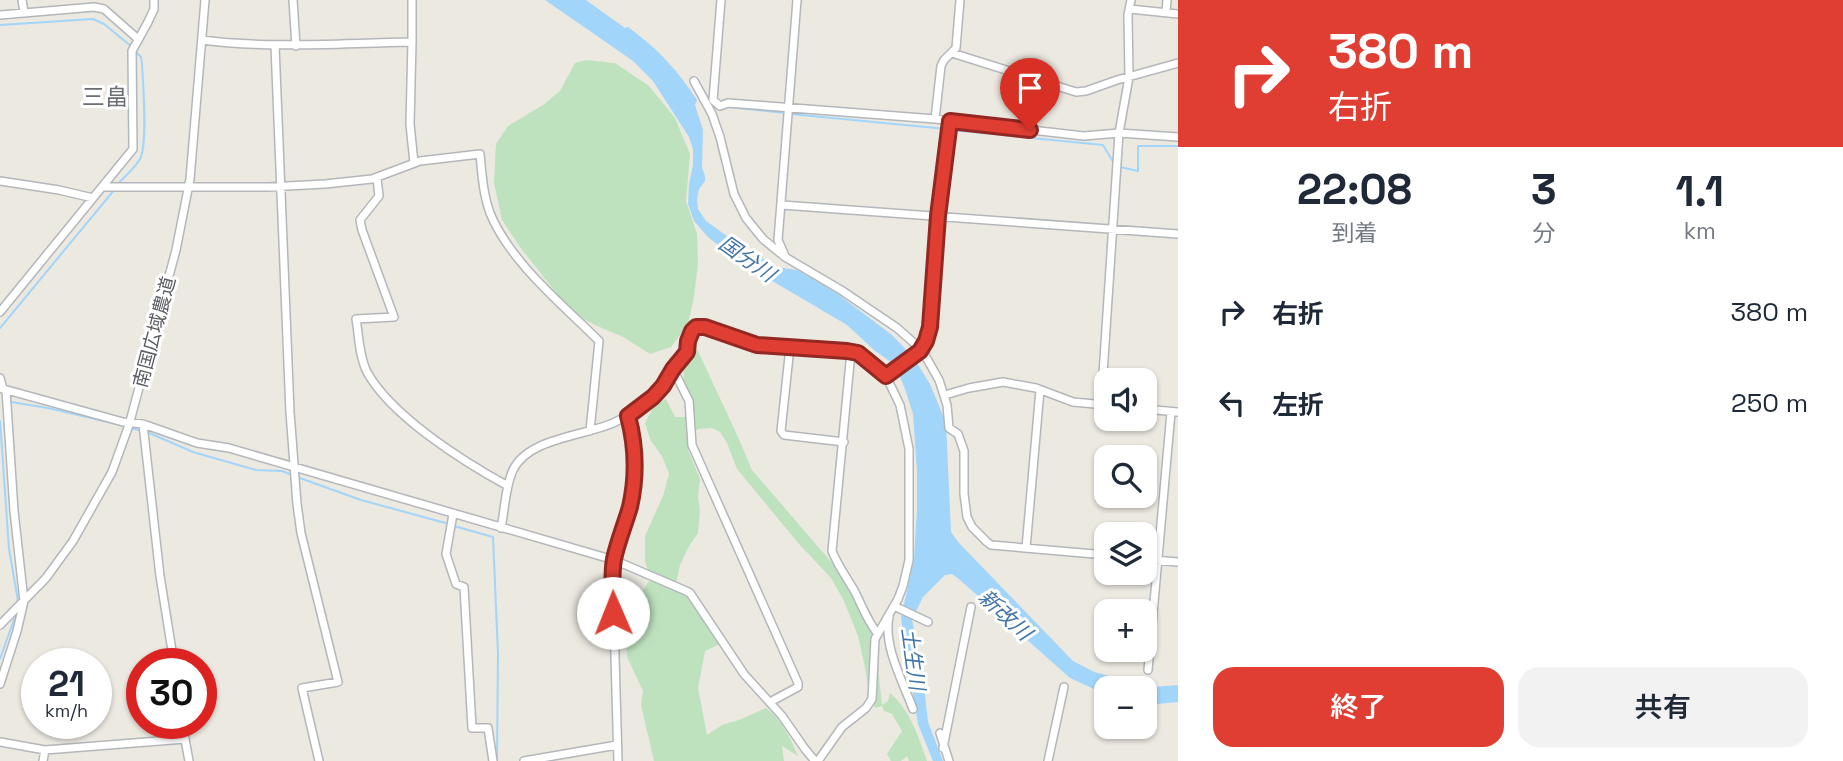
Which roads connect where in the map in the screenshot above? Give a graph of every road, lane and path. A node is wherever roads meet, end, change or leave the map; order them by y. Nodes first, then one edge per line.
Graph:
1 (22, 0) edge
2 (153, 0) edge
3 (205, 0) edge
4 (293, 0) edge
5 (412, 0) edge
6 (721, 0) edge
7 (797, 0) edge
8 (960, 0) edge
9 (1131, 0) edge
10 (1167, 0) edge
11 (1130, 9) junction
12 (24, 12) junction
13 (1166, 12) junction
14 (1178, 13) edge
15 (0, 15) edge
16 (138, 39) junction
17 (202, 40) junction
18 (412, 42) junction
19 (275, 46) junction
20 (296, 46) junction
21 (952, 53) junction
22 (1178, 63) edge
23 (1129, 76) junction
24 (694, 81) dead end
25 (788, 107) junction
26 (935, 119) junction
27 (950, 121) junction
28 (1119, 132) junction
29 (1178, 137) edge
30 (414, 163) junction
31 (377, 178) junction
32 (0, 181) edge
33 (188, 186) junction
34 (281, 186) junction
35 (107, 187) junction
36 (93, 198) junction
37 (782, 205) junction
38 (938, 216) junction
39 (1112, 230) junction
40 (1178, 234) edge
41 (785, 257) junction
42 (0, 312) edge
43 (790, 347) junction
44 (921, 350) junction
45 (851, 352) junction
46 (1105, 368) edge
47 (673, 369) junction
48 (886, 376) junction
49 (0, 378) edge
50 (4, 390) edge
51 (1040, 390) junction
52 (945, 395) junction
53 (1094, 403) edge
54 (1157, 410) edge
55 (1175, 412) edge
56 (628, 416) junction
57 (128, 425) junction
58 (144, 429) junction
59 (590, 431) junction
60 (844, 442) junction
61 (295, 473) junction
62 (508, 486) junction
63 (452, 520) junction
64 (502, 528) junction
65 (1026, 548) junction
66 (1094, 554) edge
67 (614, 560) junction
68 (1158, 560) junction
69 (1178, 562) edge
70 (24, 601) junction
71 (971, 607) dead end
72 (892, 609) junction
73 (928, 622) dead end
74 (0, 625) edge
75 (877, 633) junction
76 (172, 648) edge
77 (1148, 670) dead end
78 (0, 684) edge
79 (1063, 687) dead end
80 (770, 702) junction
81 (913, 709) dead end
82 (940, 733) dead end
83 (185, 739) joint
84 (0, 742) edge
85 (617, 745) junction
86 (943, 748) junction
87 (45, 750) junction
88 (43, 761) edge
89 (189, 761) edge
90 (319, 761) edge
91 (493, 761) edge
92 (524, 761) edge
93 (618, 761) edge
94 (817, 761) edge
95 (949, 761) edge
96 (1048, 761) edge

1 - 12 street
2 - 16 street
3 - 17 street, 南国広域農道
4 - 20 street
5 - 18 street
6 - 25 street
7 - 25 street
8 - 21 street
9 - 11 street
10 - 13 street
11 - 13 street
11 - 23 street
12 - 15 street
12 - 16 street
13 - 14 street
16 - 35 street
17 - 19 street
17 - 33 street, 南国広域農道
18 - 20 street
18 - 30 street
19 - 20 street
19 - 34 street
21 - 23 street
21 - 26 street
22 - 23 street
23 - 28 street
24 - 41 street
25 - 26 street
25 - 37 street
26 - 27 street
27 - 28 street
27 - 38 street
28 - 29 street
28 - 39 street
30 - 31 street
30 - 59 street
31 - 34 street
31 - 62 street
32 - 36 street
33 - 34 street
33 - 35 street
33 - 57 street, 南国広域農道
34 - 61 street
35 - 36 street
36 - 42 street
37 - 38 street
37 - 41 street
38 - 39 street
38 - 44 street
39 - 40 street
39 - 46 street
41 - 44 street
43 - 45 street
43 - 47 street
43 - 60 street
44 - 48 street
44 - 52 street
45 - 48 street
45 - 60 street
47 - 56 street
47 - 80 street
48 - 72 street
49 - 50 street
50 - 57 street
50 - 70 street
51 - 52 street
51 - 53 street
51 - 65 street
52 - 65 street
54 - 55 street
55 - 68 street
56 - 59 street
56 - 67 street
57 - 58 street
57 - 70 street, 南国広域農道
58 - 61 street
58 - 76 street
59 - 62 street
60 - 75 street
61 - 63 street
61 - 90 street
62 - 64 street
63 - 64 street
63 - 91 street
64 - 67 street
65 - 66 street
67 - 80 street
67 - 85 street
68 - 69 street
68 - 77 street
70 - 74 street, 南国広域農道
70 - 78 street
71 - 86 street
72 - 73 street
72 - 75 street
72 - 81 street
75 - 94 street
79 - 96 street
80 - 94 street
82 - 86 street
83 - 87 street
83 - 89 street
84 - 87 street
85 - 92 street
85 - 93 street
86 - 95 street
87 - 88 street

